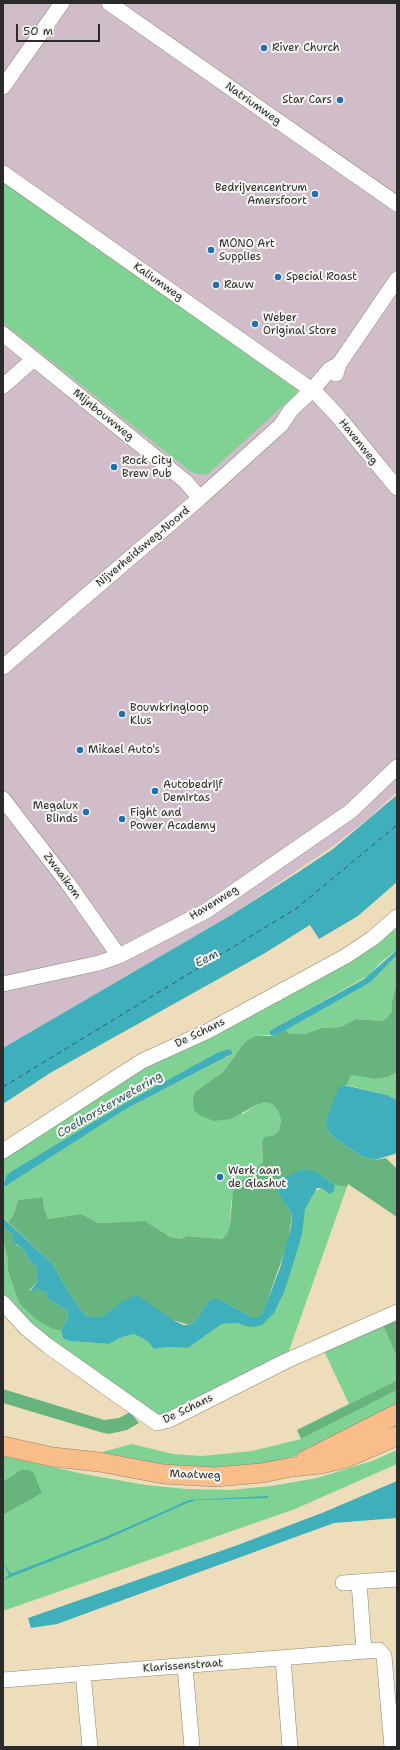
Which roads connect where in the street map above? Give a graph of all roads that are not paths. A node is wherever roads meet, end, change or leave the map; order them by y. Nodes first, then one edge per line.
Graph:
1 (62, 3) edge
2 (109, 3) edge
3 (3, 87) edge
4 (3, 173) edge
5 (397, 204) edge
6 (397, 279) edge
7 (3, 334) edge
8 (34, 359) junction
9 (3, 386) edge
10 (316, 393) junction
11 (397, 488) edge
12 (200, 498) junction
13 (3, 667) edge
14 (397, 767) edge
15 (3, 799) edge
16 (397, 918) edge
17 (119, 956) junction
18 (3, 984) edge
19 (3, 1151) edge
20 (3, 1303) edge
21 (397, 1312) edge
22 (397, 1414) edge
23 (3, 1432) edge
24 (397, 1436) edge
25 (3, 1446) edge
26 (99, 1462) junction
27 (292, 1467) junction
28 (397, 1579) edge
29 (358, 1582) junction
30 (343, 1583) dead end
31 (364, 1651) junction
32 (283, 1658) junction
33 (185, 1666) junction
34 (83, 1673) junction
35 (3, 1680) edge
36 (90, 1747) edge
37 (192, 1747) edge
38 (290, 1747) edge
39 (392, 1747) edge

1 - 3 street
2 - 5 street, Natriumweg
4 - 10 street, Kaliumweg
6 - 10 street, Nijverheidsweg-Noord
7 - 8 street, Mijnbouwweg
8 - 9 street
8 - 12 street, Mijnbouwweg
10 - 11 street, Havenweg
10 - 12 street, Nijverheidsweg-Noord
12 - 13 street, Nijverheidsweg-Noord
14 - 17 street, Havenweg
15 - 17 street, Zwaaikom
16 - 19 street, De Schans
17 - 18 street, Havenweg
20 - 21 street, De Schans
22 - 27 main road, Maatweg
23 - 26 main road, Maatweg
24 - 27 main road, Maatweg
25 - 26 main road, Maatweg
26 - 27 main road, Maatweg
28 - 29 street
29 - 30 street
29 - 31 street
31 - 32 street, Klarissenstraat
31 - 39 street, Klarissenstraat
32 - 33 street, Klarissenstraat
32 - 38 street
33 - 34 street, Klarissenstraat
33 - 37 street
34 - 35 street, Klarissenstraat
34 - 36 street

